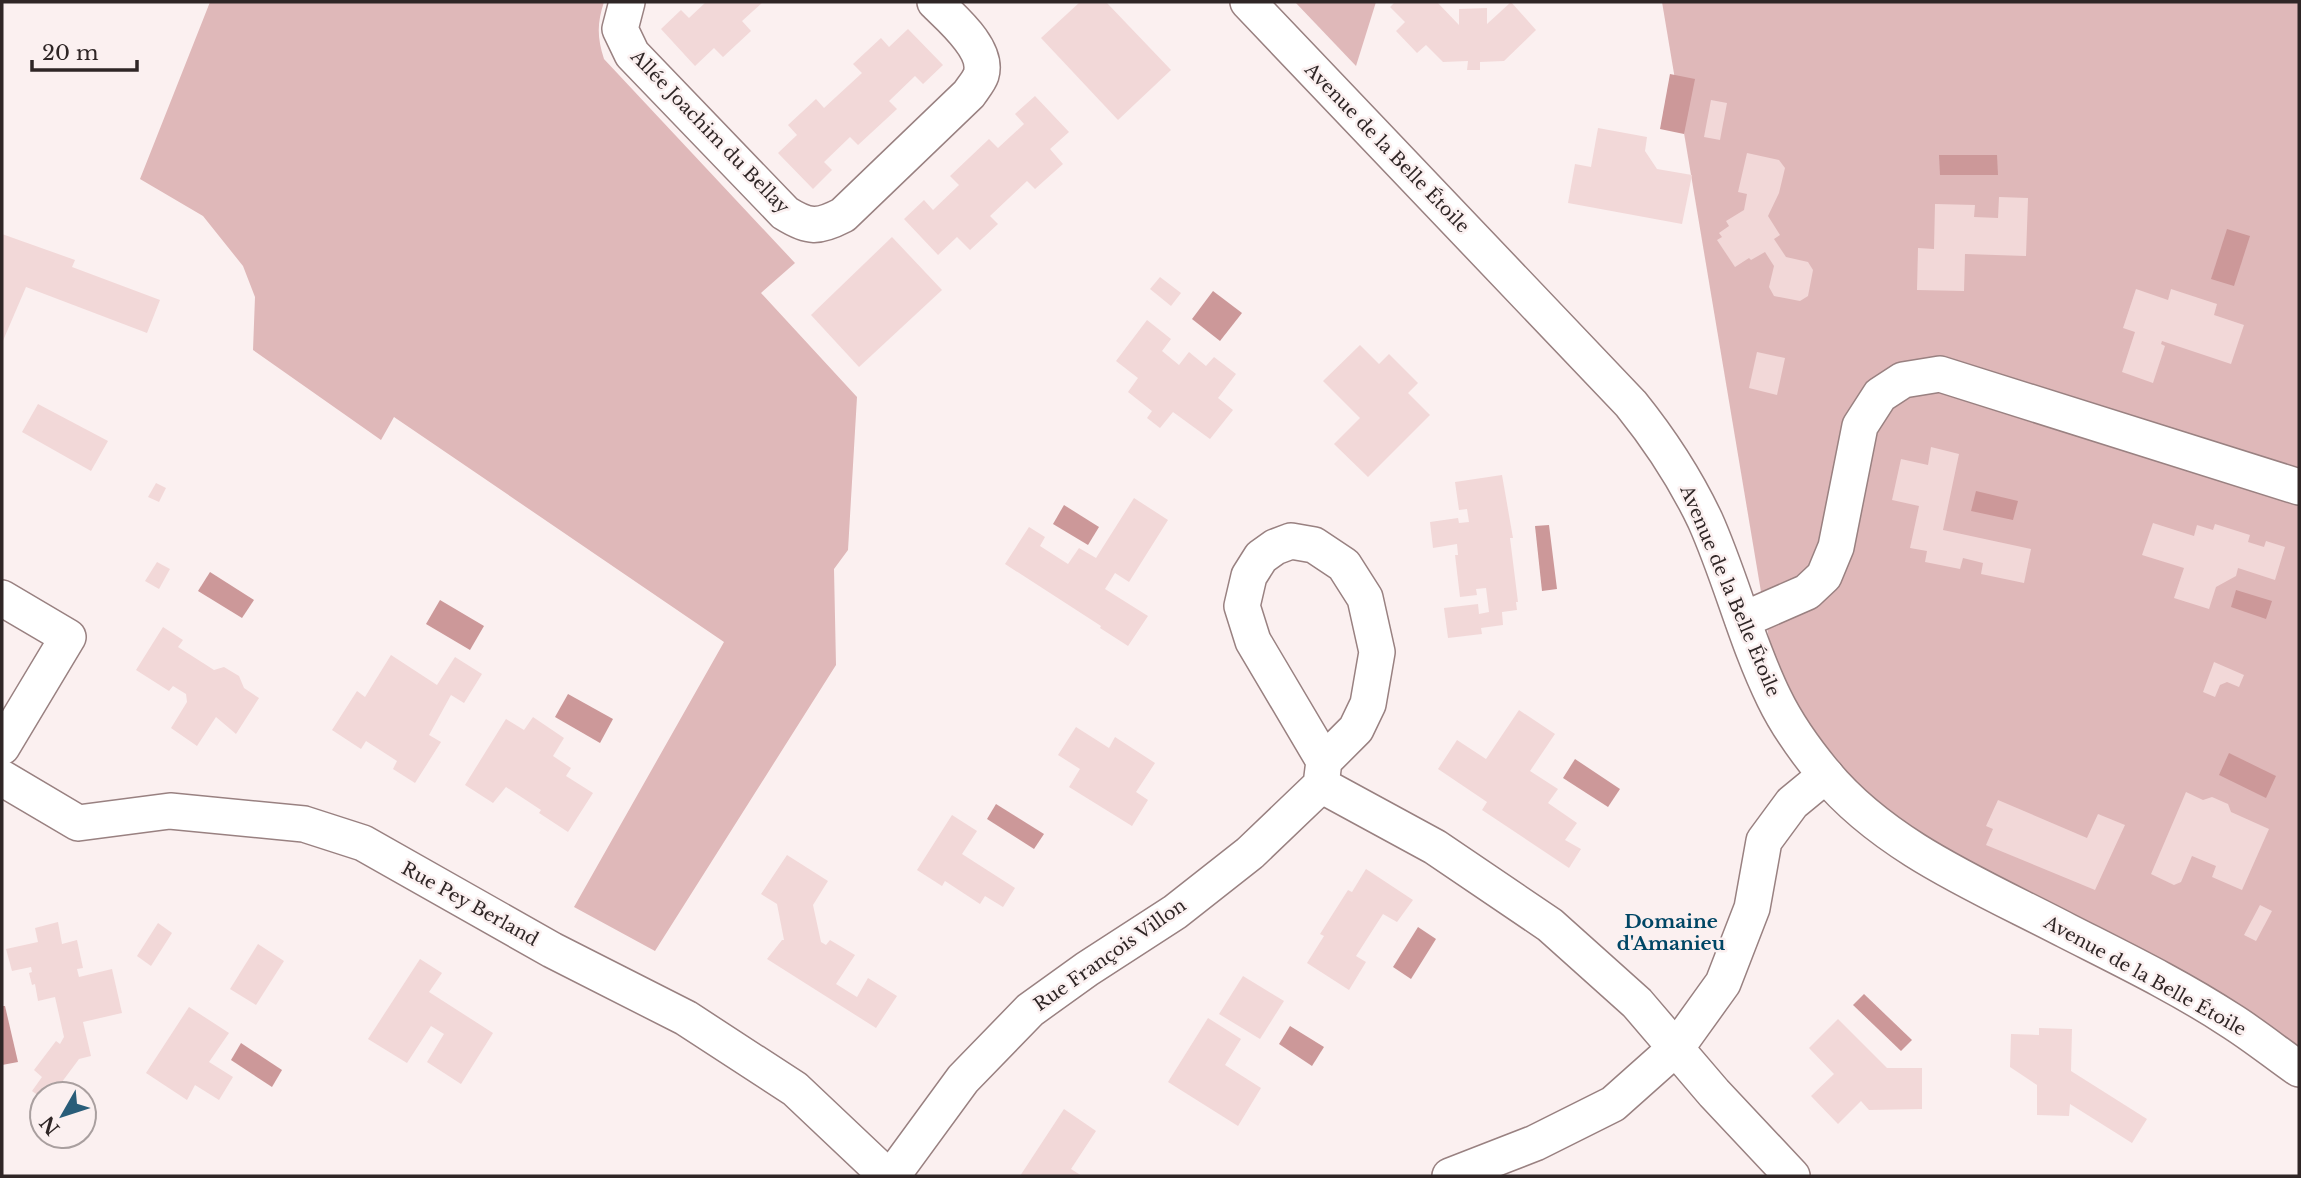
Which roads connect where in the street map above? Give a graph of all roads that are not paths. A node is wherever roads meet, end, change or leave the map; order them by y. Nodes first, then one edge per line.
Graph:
1 (627, 2) edge
2 (935, 2) edge
3 (1248, 2) edge
4 (2299, 487) edge
5 (2, 598) edge
6 (1744, 620) junction
7 (2, 747) edge
8 (1322, 773) junction
9 (1826, 775) junction
10 (2, 778) edge
11 (1676, 1047) junction
12 (2299, 1069) edge
13 (887, 1176) edge
14 (892, 1176) edge
15 (1450, 1176) edge
16 (1792, 1176) edge

1 - 2 street, Allée Joachim du Bellay
3 - 6 street, Avenue de la Belle Étoile
4 - 6 street
5 - 7 street
6 - 9 street, Avenue de la Belle Étoile
8 - 8 street, Rue François Villon
8 - 11 street
8 - 14 street, Rue François Villon
9 - 11 street
9 - 12 street, Avenue de la Belle Étoile
10 - 13 street, Rue Pey Berland
11 - 15 street
11 - 16 street

